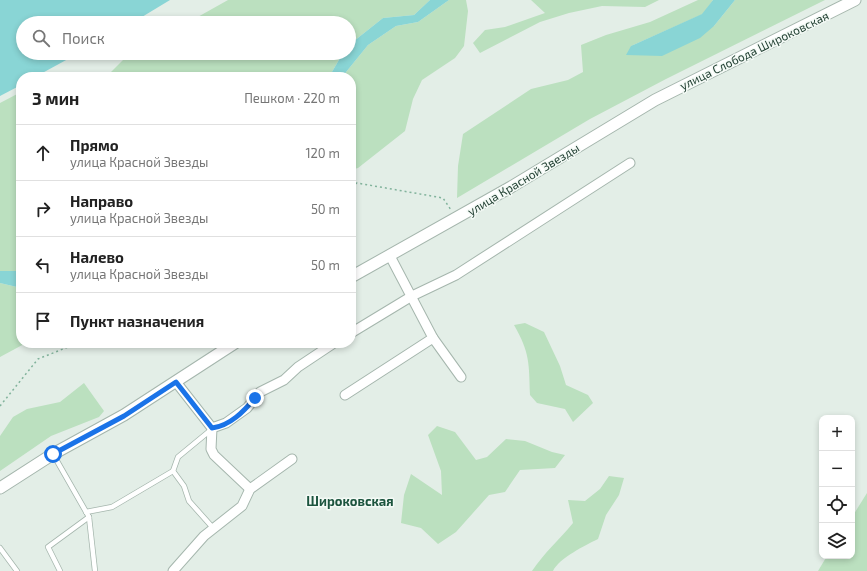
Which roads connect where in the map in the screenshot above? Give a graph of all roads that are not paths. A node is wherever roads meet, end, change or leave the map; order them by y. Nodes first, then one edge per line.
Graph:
1 (854, 0) edge
2 (654, 100) joint
3 (630, 163) dead end
4 (390, 256) junction
5 (356, 274) edge
6 (412, 296) junction
7 (356, 330) edge
8 (433, 338) junction
9 (227, 348) edge
10 (326, 348) edge
11 (461, 378) dead end
12 (176, 382) junction
13 (345, 395) dead end
14 (212, 428) junction
15 (53, 454) junction
16 (292, 459) dead end
17 (173, 471) junction
18 (0, 488) edge
19 (250, 489) junction
20 (87, 514) junction
21 (214, 529) junction
22 (0, 548) edge
23 (17, 571) edge
24 (60, 571) edge
25 (95, 571) edge
26 (172, 571) edge

1 - 2 street, улица Слобода Широковская
2 - 4 street, улица Красной Звезды
3 - 6 street
4 - 5 street, улица Красной Звезды
4 - 6 street
6 - 7 street
6 - 8 street
8 - 11 street
8 - 13 street
9 - 12 street
10 - 14 street
12 - 14 street
12 - 15 street
14 - 17 lane
14 - 19 street
15 - 18 street
15 - 20 lane
16 - 19 street
17 - 20 lane
17 - 21 lane
19 - 21 street
20 - 24 lane
20 - 25 lane
21 - 26 street
22 - 23 lane

